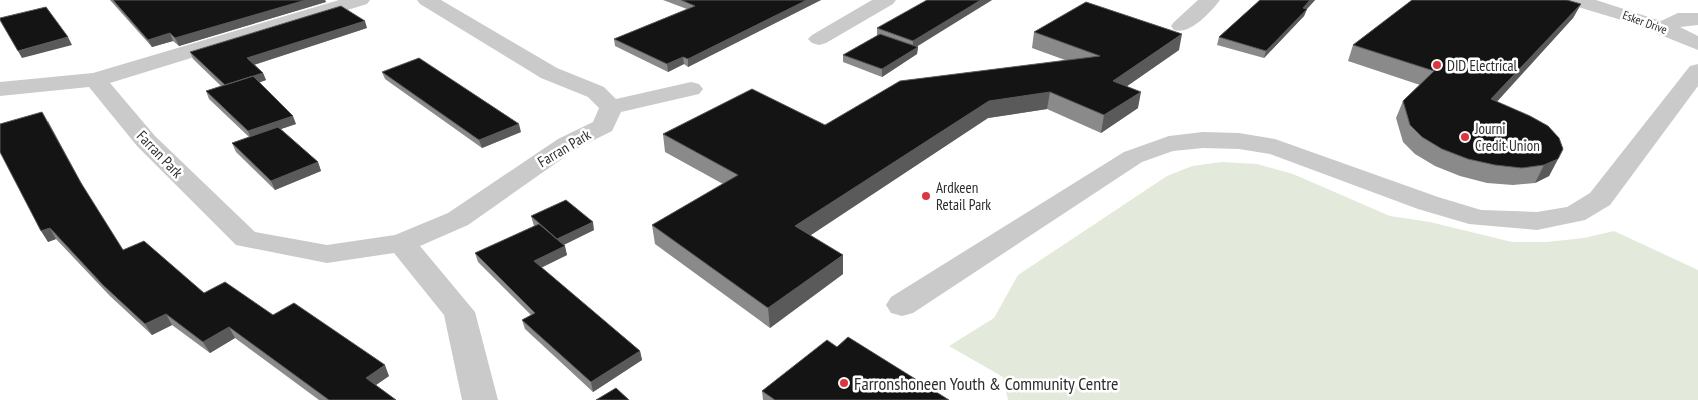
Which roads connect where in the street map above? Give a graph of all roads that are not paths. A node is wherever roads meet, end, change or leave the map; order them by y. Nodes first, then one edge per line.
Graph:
1 (360, 0) edge
2 (427, 0) edge
3 (886, 0) edge
4 (1210, 0) edge
5 (1575, 0) edge
6 (1698, 19) edge
7 (1181, 26) dead end
8 (1687, 38) edge
9 (819, 39) dead end
10 (1698, 71) edge
11 (95, 80) junction
12 (0, 89) edge
13 (691, 89) dead end
14 (611, 107) junction
15 (401, 243) junction
16 (902, 305) dead end
17 (480, 400) edge

1 - 11 street
2 - 14 street
3 - 9 street
4 - 7 street
5 - 8 street, Esker Drive
6 - 8 street
10 - 16 street
11 - 12 street
11 - 15 street, Farran Park
13 - 14 street
14 - 15 street, Farran Park
15 - 17 street

